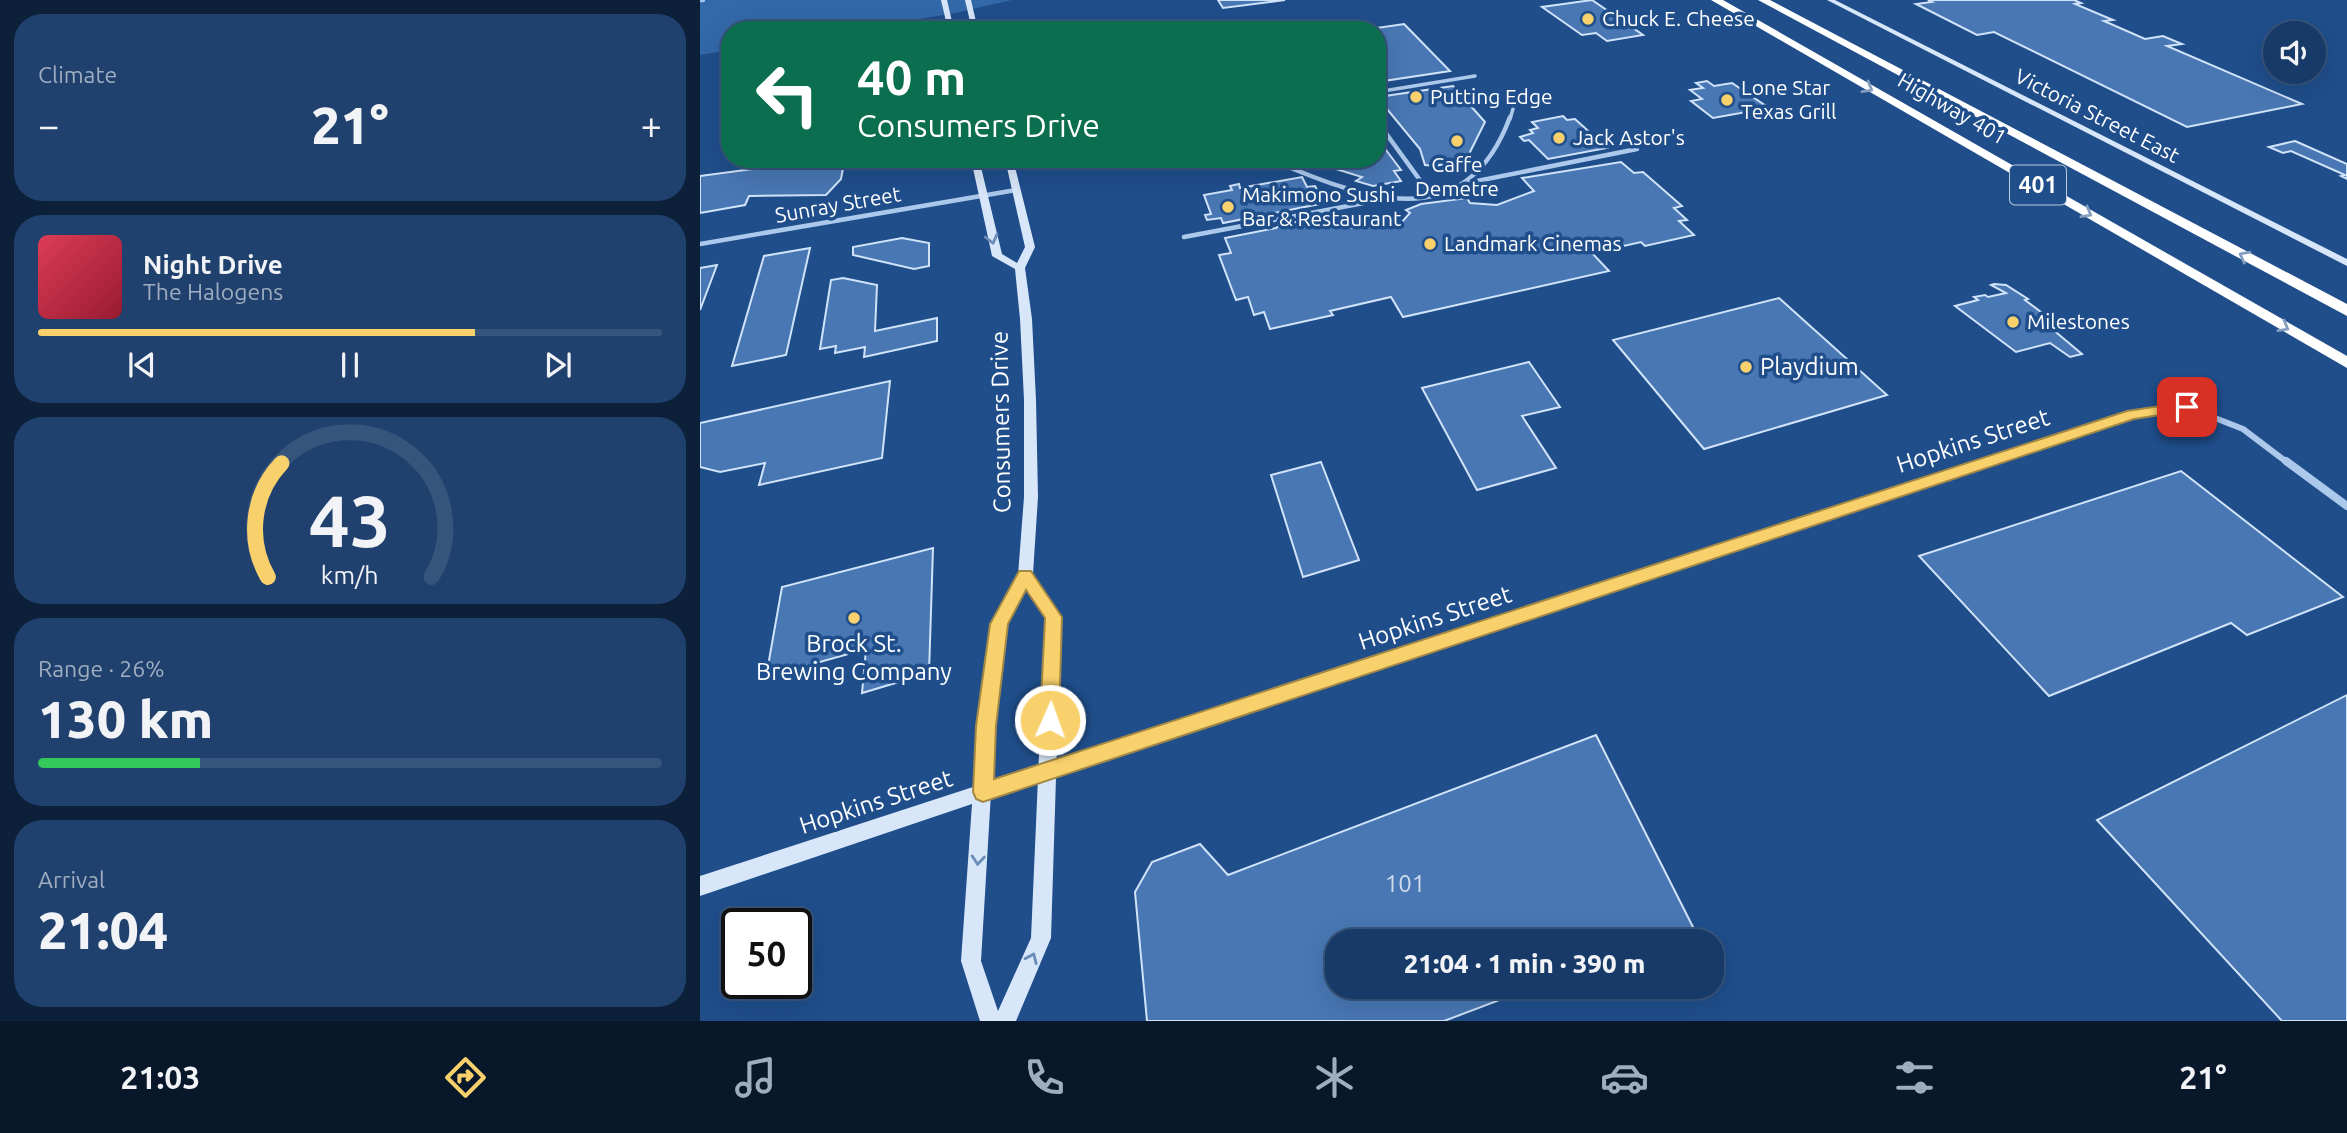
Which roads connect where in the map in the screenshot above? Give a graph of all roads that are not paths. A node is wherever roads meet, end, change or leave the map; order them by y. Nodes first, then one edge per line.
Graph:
1 (944, 0) edge
2 (968, 0) edge
3 (1708, 0) edge
4 (1716, 0) edge
5 (1763, 0) edge
6 (1775, 0) edge
7 (1830, 0) edge
8 (949, 21) edge
9 (973, 21) edge
10 (1767, 29) junction
11 (1857, 50) junction
12 (1475, 76) dead end
13 (1386, 91) edge
14 (1513, 109) dead end
15 (1386, 133) edge
16 (1637, 149) dead end
17 (977, 168) edge
18 (1011, 168) edge
19 (1291, 168) edge
20 (1467, 183) junction
21 (1016, 190) junction
22 (1430, 194) junction
23 (982, 196) junction
24 (1387, 199) junction
25 (1184, 237) dead end
26 (700, 244) edge
27 (2347, 263) edge
28 (1020, 268) junction
29 (2347, 312) edge
30 (2347, 363) edge
31 (2347, 506) edge
32 (1025, 575) junction
33 (1048, 771) junction
34 (983, 792) junction
35 (700, 886) edge
36 (991, 1021) edge
37 (1005, 1021) edge

1 - 8 main road
2 - 9 main road
3 - 10 highway
4 - 10 highway, Highway 401 / 401
5 - 11 highway, Highway 401 / 401
6 - 11 highway
7 - 27 main road, Victoria Street East
10 -> 30 highway, Highway 401 / 401
29 -> 11 highway, Highway 401 / 401
12 - 13 street
14 - 20 street
15 - 22 street
16 - 20 street
17 - 23 main road
18 - 21 main road, Consumers Drive
19 - 24 street
20 - 22 street
21 - 23 street, Sunray Street
21 - 28 main road, Consumers Drive
22 - 24 street
23 - 26 street, Sunray Street
23 -> 28 main road
24 - 25 street
28 - 32 main road, Consumers Drive
31 - 33 street, Hopkins Street
32 - 33 main road
32 - 34 main road, Consumers Drive
33 - 34 street, Hopkins Street
37 -> 33 main road
34 - 35 main road, Hopkins Street
34 -> 36 main road, Consumers Drive

